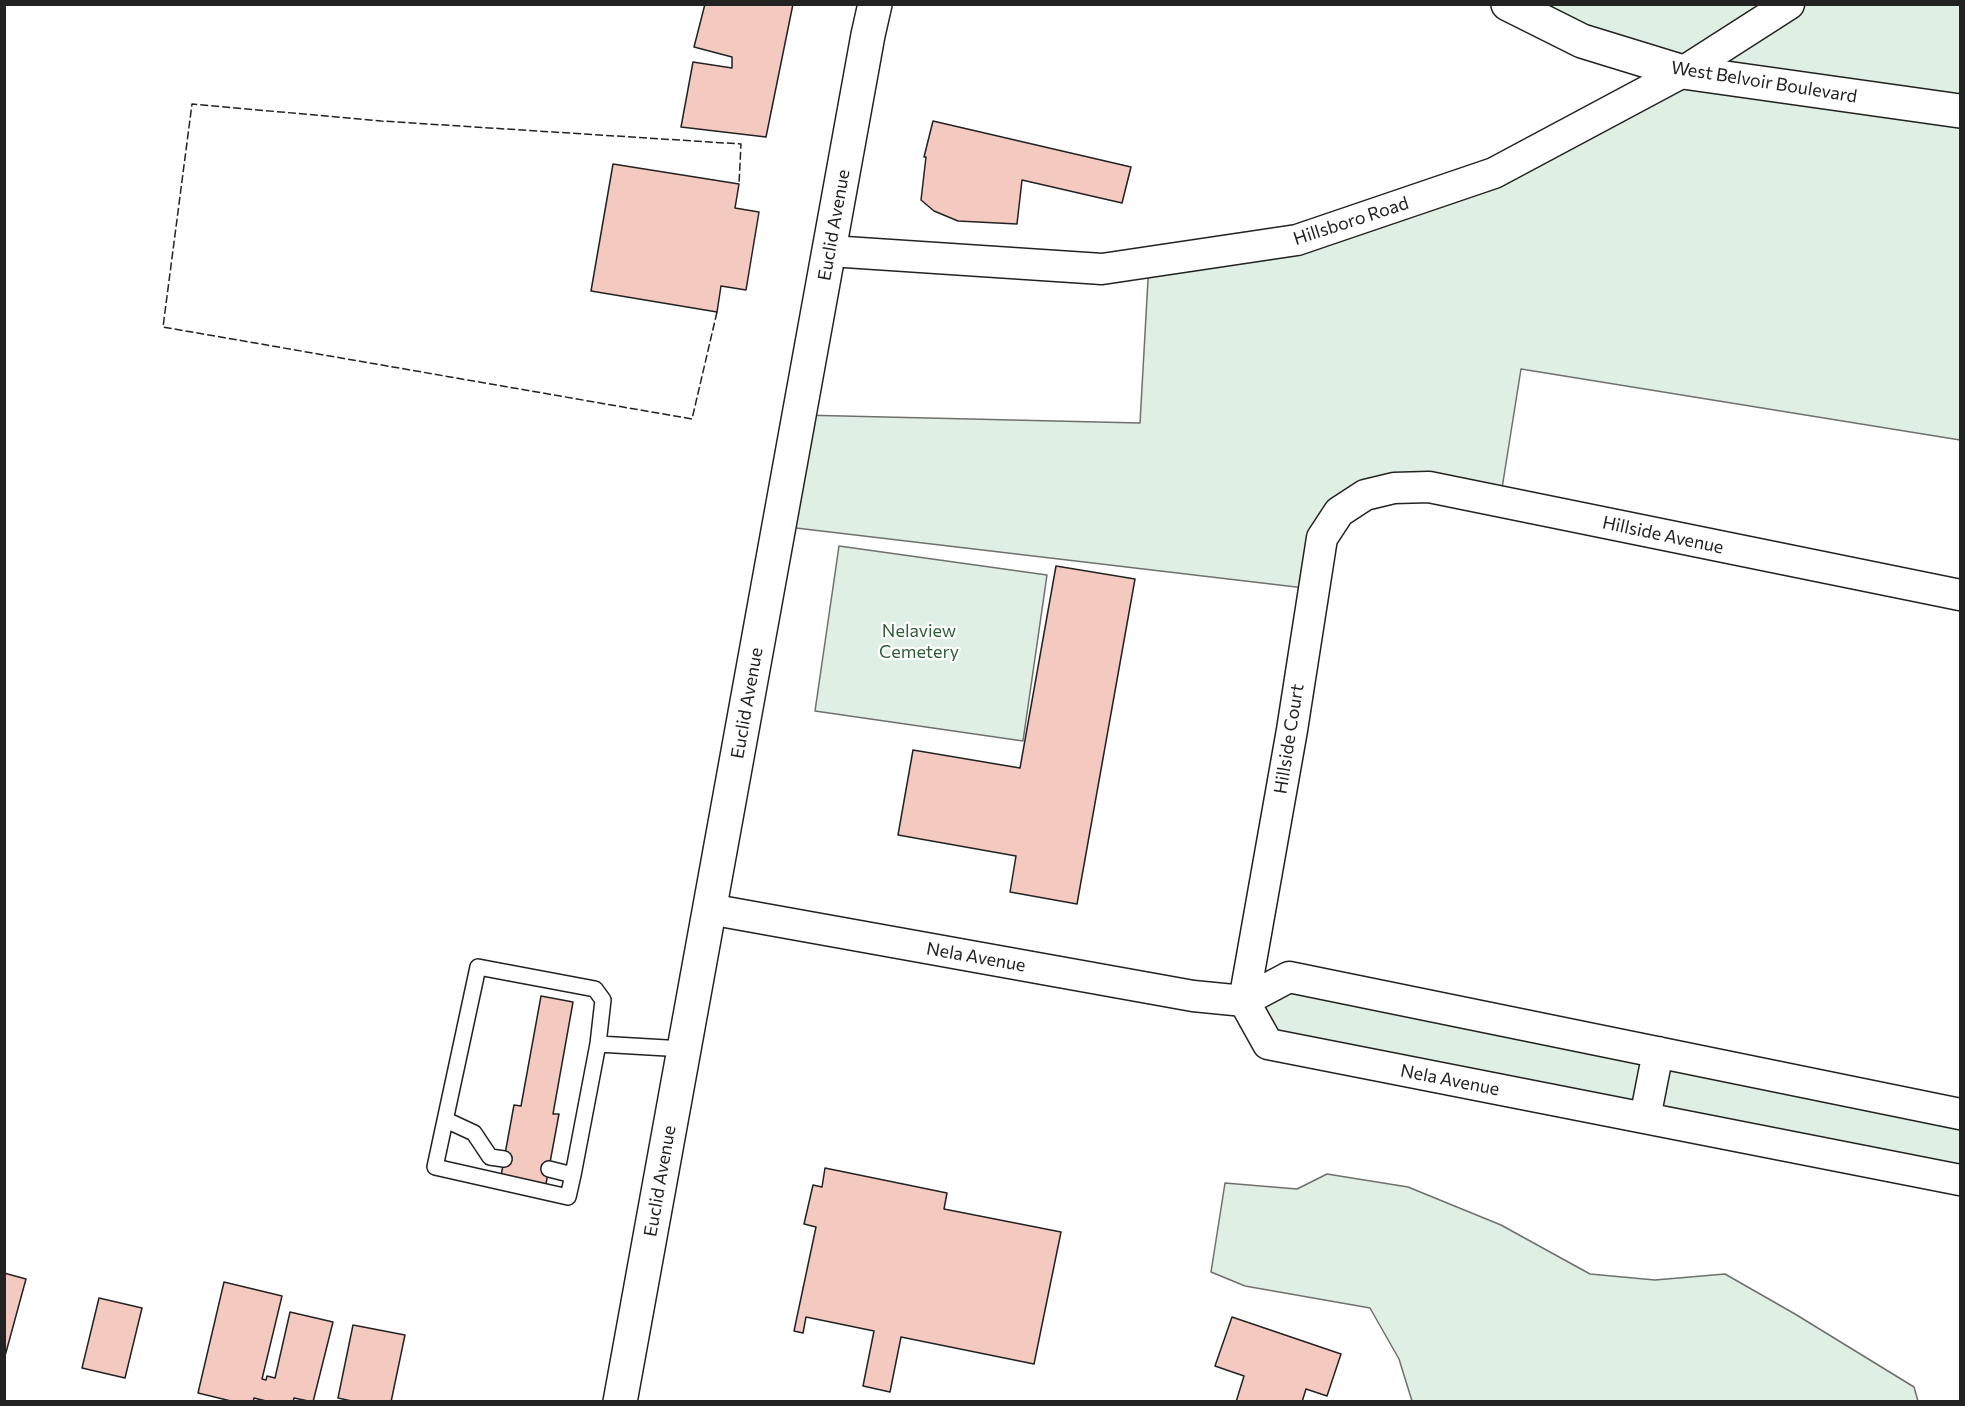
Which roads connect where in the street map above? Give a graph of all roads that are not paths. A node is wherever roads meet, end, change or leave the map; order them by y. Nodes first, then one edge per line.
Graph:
1 (875, 4) edge
2 (1508, 4) edge
3 (1790, 4) edge
4 (1683, 72) junction
5 (1960, 111) edge
6 (830, 251) junction
7 (1365, 495) joint
8 (1960, 596) edge
9 (709, 909) junction
10 (1245, 1001) junction
11 (598, 1044) junction
12 (684, 1049) junction
13 (1658, 1052) junction
14 (1960, 1114) edge
15 (1645, 1118) junction
16 (446, 1120) junction
17 (504, 1159) dead end
18 (549, 1169) dead end
19 (573, 1175) junction
20 (1960, 1180) edge
21 (620, 1401) edge

1 - 6 main road, Euclid Avenue
2 - 4 main road, West Belvoir Boulevard
3 - 4 street, Hillsboro Road
4 - 5 main road, West Belvoir Boulevard
4 - 6 street, Hillsboro Road
6 - 9 main road, Euclid Avenue
7 - 8 street, Hillside Avenue
7 - 10 street, Hillside Court
9 - 10 street, Nela Avenue
9 - 12 main road, Euclid Avenue
10 - 13 street
10 - 15 street, Nela Avenue
11 - 12 lane
11 - 16 lane
11 - 19 lane
12 - 21 main road, Euclid Avenue
13 - 14 street
13 - 15 street
15 - 20 street, Nela Avenue
16 - 17 lane
16 - 19 lane
18 - 19 lane

